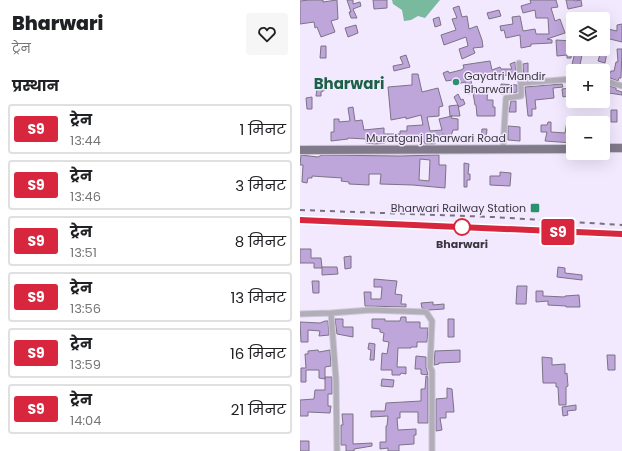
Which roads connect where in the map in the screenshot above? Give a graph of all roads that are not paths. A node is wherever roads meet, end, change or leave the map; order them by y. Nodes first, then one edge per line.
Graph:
1 (519, 63) dead end
2 (566, 80) edge
3 (610, 82) edge
4 (522, 83) junction
5 (622, 86) edge
6 (610, 148) edge
7 (622, 148) edge
8 (503, 149) junction
9 (566, 149) edge
10 (300, 150) edge
11 (300, 314) edge
12 (331, 314) junction
13 (337, 451) edge
14 (432, 451) edge

1 - 4 street
2 - 4 street
3 - 5 street
4 - 8 street
6 - 7 main road
8 - 9 main road, Muratganj Bharwari Road
8 - 10 main road, Muratganj Bharwari Road
11 - 12 street
12 - 13 street
12 - 14 street

